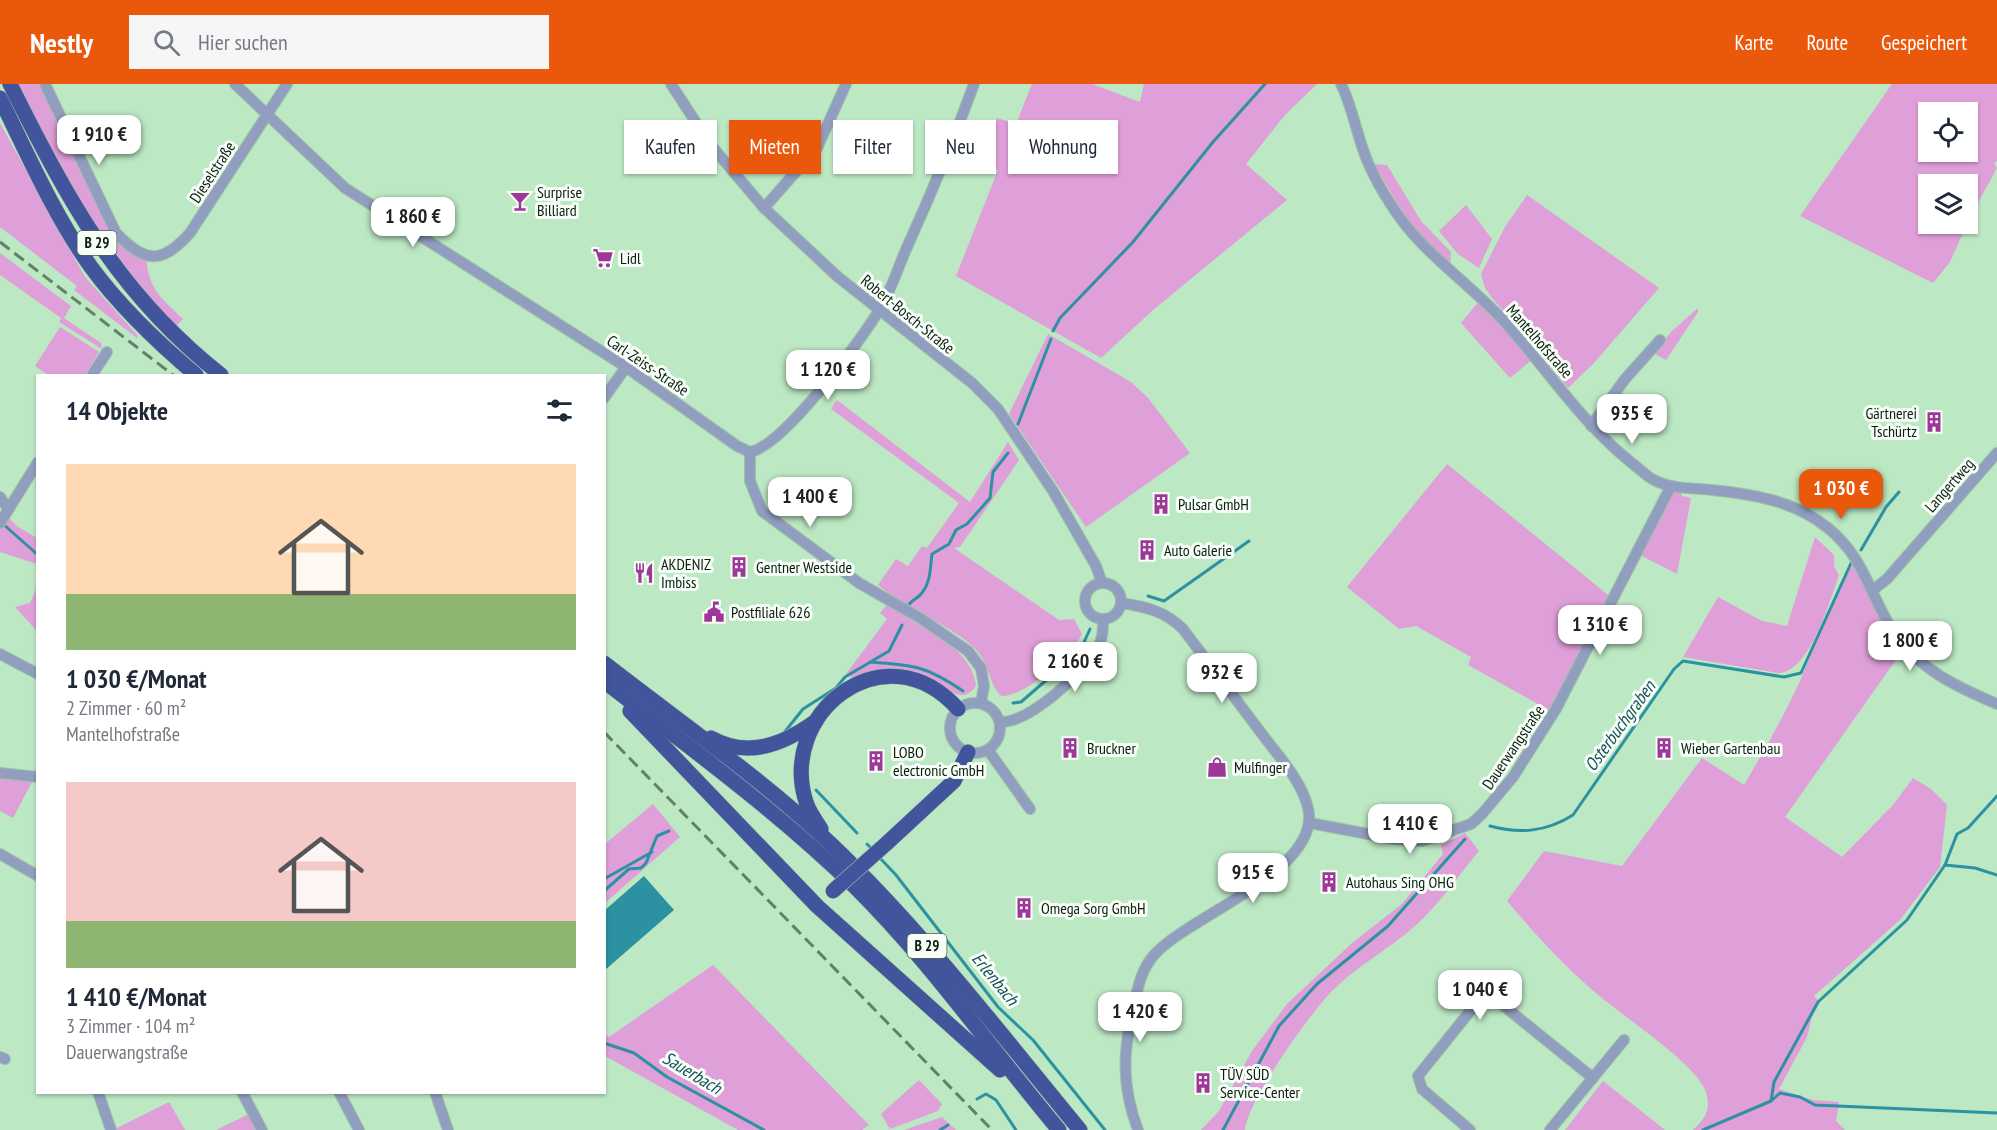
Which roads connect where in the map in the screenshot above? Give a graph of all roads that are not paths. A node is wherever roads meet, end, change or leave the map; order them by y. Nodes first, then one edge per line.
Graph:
1 (10, 84) edge
2 (45, 84) edge
3 (236, 84) edge
4 (287, 84) edge
5 (671, 84) edge
6 (846, 84) edge
7 (974, 84) edge
8 (1341, 84) edge
9 (0, 98) edge
10 (0, 113) edge
11 (267, 116) junction
12 (27, 153) junction
13 (764, 208) junction
14 (879, 312) junction
15 (1660, 340) dead end
16 (107, 352) dead end
17 (626, 367) junction
18 (93, 374) edge
19 (195, 374) edge
20 (220, 374) edge
21 (606, 395) edge
22 (1591, 426) junction
23 (750, 452) junction
24 (1997, 453) edge
25 (36, 465) edge
26 (1671, 486) junction
27 (0, 497) edge
28 (4, 515) edge
29 (1102, 583) junction
30 (1874, 589) junction
31 (1122, 603) junction
32 (1103, 620) junction
33 (0, 654) edge
34 (606, 665) edge
35 (36, 673) edge
36 (606, 683) edge
37 (606, 688) edge
38 (981, 703) junction
39 (1997, 704) edge
40 (958, 709) junction
41 (818, 719) junction
42 (679, 721) junction
43 (1000, 722) junction
44 (988, 750) junction
45 (968, 752) junction
46 (0, 773) edge
47 (36, 777) edge
48 (1030, 809) dead end
49 (1310, 823) junction
50 (831, 844) junction
51 (0, 854) edge
52 (36, 875) edge
53 (817, 906) junction
54 (1624, 1040) dead end
55 (1593, 1078) junction
56 (99, 1094) edge
57 (243, 1094) edge
58 (340, 1094) edge
59 (436, 1094) edge
60 (1032, 1098) junction
61 (111, 1130) edge
62 (262, 1130) edge
63 (359, 1130) edge
64 (448, 1130) edge
65 (1059, 1130) edge
66 (1080, 1130) edge
67 (1138, 1130) edge
68 (1470, 1130) edge
69 (1550, 1130) edge

1 - 20 highway, B 29
2 - 11 street, Dieselstraße
3 - 11 street, Carl-Zeiss-Straße
4 - 11 street, Dieselstraße
5 - 13 street, Robert-Bosch-Straße
6 - 13 street
7 - 14 street
8 - 22 street, Mantelhofstraße
9 - 12 highway, B 29
10 - 12 highway, B 29
11 - 17 street, Carl-Zeiss-Straße
12 - 19 highway, B 29
13 - 14 street, Robert-Bosch-Straße
14 - 23 street
14 - 29 street, Robert-Bosch-Straße
15 - 22 street
16 - 18 street
17 - 21 street
17 - 23 street, Carl-Zeiss-Straße
22 - 26 street, Mantelhofstraße
23 - 38 street
24 - 30 street, Langertweg
25 - 28 street
26 - 30 street, Mantelhofstraße
26 - 49 street, Dauerwangstraße
27 - 28 street
29 - 31 street, Robert-Bosch-Straße
29 - 32 street
30 - 39 street, Mantelhofstraße
31 - 32 street
31 - 49 street
32 - 43 street
33 - 35 street
34 - 42 highway, B 29
36 - 60 highway, B 29
37 - 53 highway
38 - 40 street
38 - 43 street
40 - 41 highway
40 - 45 street
41 - 42 highway
41 - 50 highway
42 - 50 highway, B 29
43 - 44 street
44 - 45 street
44 - 48 street
45 - 53 highway, bridge
46 - 47 street
49 - 67 street
50 - 66 highway, B 29
51 - 52 street
53 - 60 highway
54 - 55 street
55 - 68 street
55 - 69 street
56 - 61 street
57 - 62 street
58 - 63 street
59 - 64 street
60 - 65 highway, B 29

